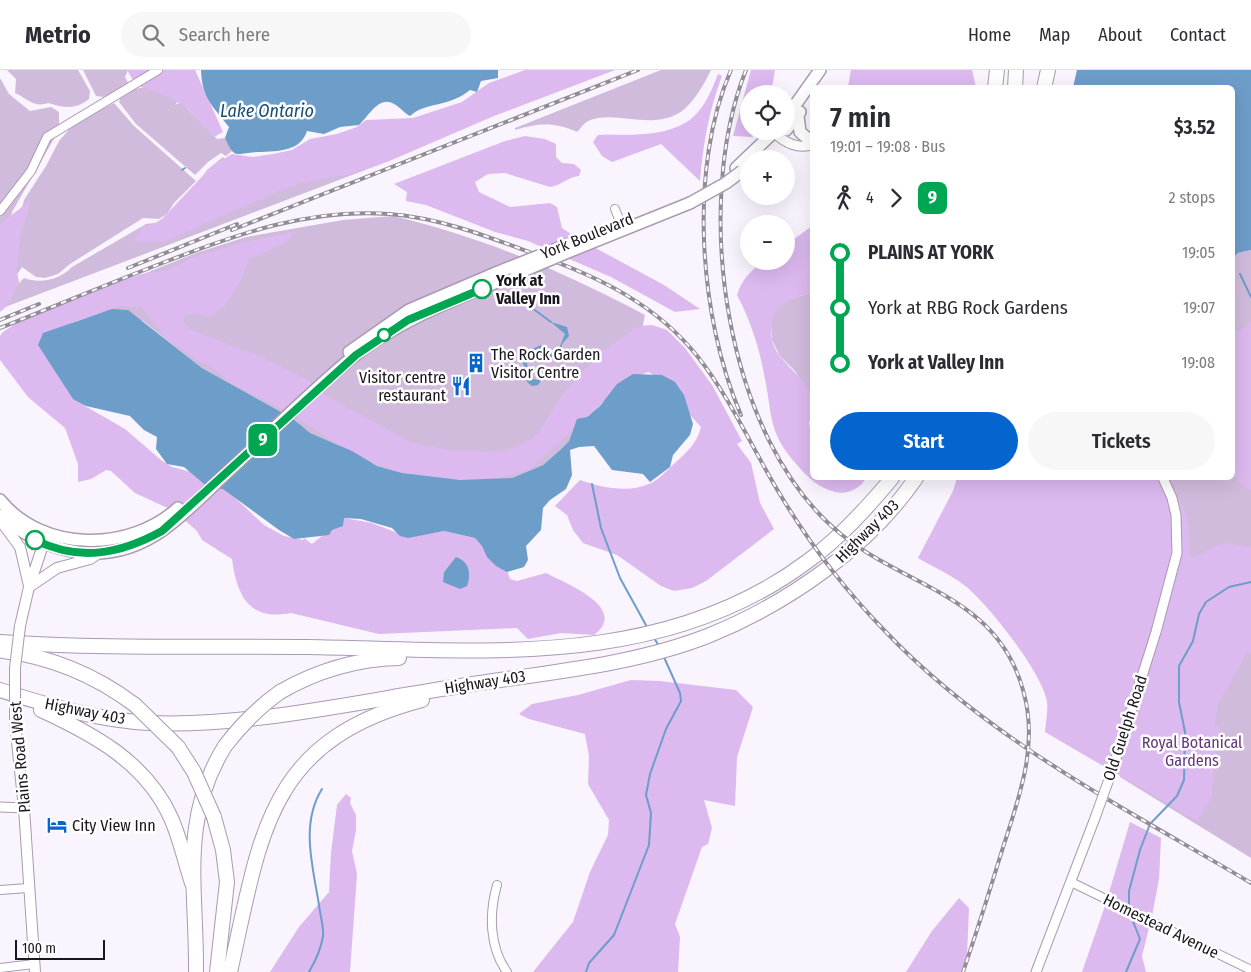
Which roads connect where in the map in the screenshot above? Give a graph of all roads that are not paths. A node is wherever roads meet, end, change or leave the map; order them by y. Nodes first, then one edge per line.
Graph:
1 (158, 70) edge
2 (820, 70) edge
3 (828, 70) edge
4 (991, 70) edge
5 (996, 70) edge
6 (1016, 70) edge
7 (1048, 70) edge
8 (811, 85) edge
9 (819, 85) edge
10 (990, 85) edge
11 (995, 85) edge
12 (1015, 85) edge
13 (1045, 85) edge
14 (810, 87) edge
15 (810, 96) edge
16 (795, 112) edge
17 (795, 114) edge
18 (795, 122) edge
19 (810, 138) edge
20 (772, 140) edge
21 (774, 140) edge
22 (790, 140) edge
23 (810, 145) edge
24 (762, 150) edge
25 (765, 150) edge
26 (740, 169) edge
27 (615, 209) dead end
28 (0, 211) edge
29 (622, 226) junction
30 (568, 248) junction
31 (316, 386) junction
32 (890, 480) edge
33 (914, 480) edge
34 (1164, 480) edge
35 (0, 500) edge
36 (0, 515) edge
37 (173, 517) junction
38 (0, 520) edge
39 (47, 533) junction
40 (44, 544) junction
41 (99, 553) junction
42 (30, 587) junction
43 (0, 642) edge
44 (542, 649) junction
45 (0, 651) edge
46 (606, 662) junction
47 (0, 690) edge
48 (0, 807) edge
49 (24, 808) junction
50 (1071, 882) junction
51 (192, 883) junction
52 (497, 885) dead end
53 (28, 888) junction
54 (0, 890) edge
55 (0, 968) edge
56 (35, 968) edge
57 (1251, 970) edge
58 (196, 972) edge
59 (217, 972) edge
60 (230, 972) edge
61 (507, 972) edge
62 (1036, 972) edge

1 - 28 street
2 - 8 main road, York Boulevard
3 - 9 main road
4 - 10 highway
5 - 11 highway
6 - 12 highway
7 - 13 highway
14 - 16 main road, York Boulevard
15 - 17 main road, York Boulevard
18 - 19 main road
20 - 24 main road, York Boulevard
21 - 25 main road, York Boulevard
22 - 23 street
26 - 29 main road, York Boulevard
27 - 29 street
29 - 30 main road, York Boulevard
30 - 31 main road, York Boulevard, bridge
30 - 31 main road, York Boulevard, bridge
31 - 37 main road, York Boulevard
32 - 44 highway, Highway 403
33 - 46 highway, Highway 403
34 - 50 street, Old Guelph Road, bridge
35 - 39 main road
36 - 40 main road
37 - 39 main road, York Boulevard
37 - 41 main road, York Boulevard
38 - 42 main road
39 - 40 main road, Plains Road West
40 - 41 main road, York Boulevard
40 - 42 main road, Plains Road West
41 - 42 main road
42 - 49 main road, Plains Road West, bridge
43 - 44 highway, Highway 403
44 - 51 highway, bridge
45 - 59 highway, bridge
46 - 47 highway, Highway 403
46 - 60 highway
47 - 51 highway
48 - 49 street
49 - 53 main road, Plains Road West
50 - 57 street, Homestead Avenue
50 - 62 street, Old Guelph Road
51 - 58 highway
52 - 61 street
53 - 54 street
53 - 56 main road, Plains Road West
55 - 56 street

